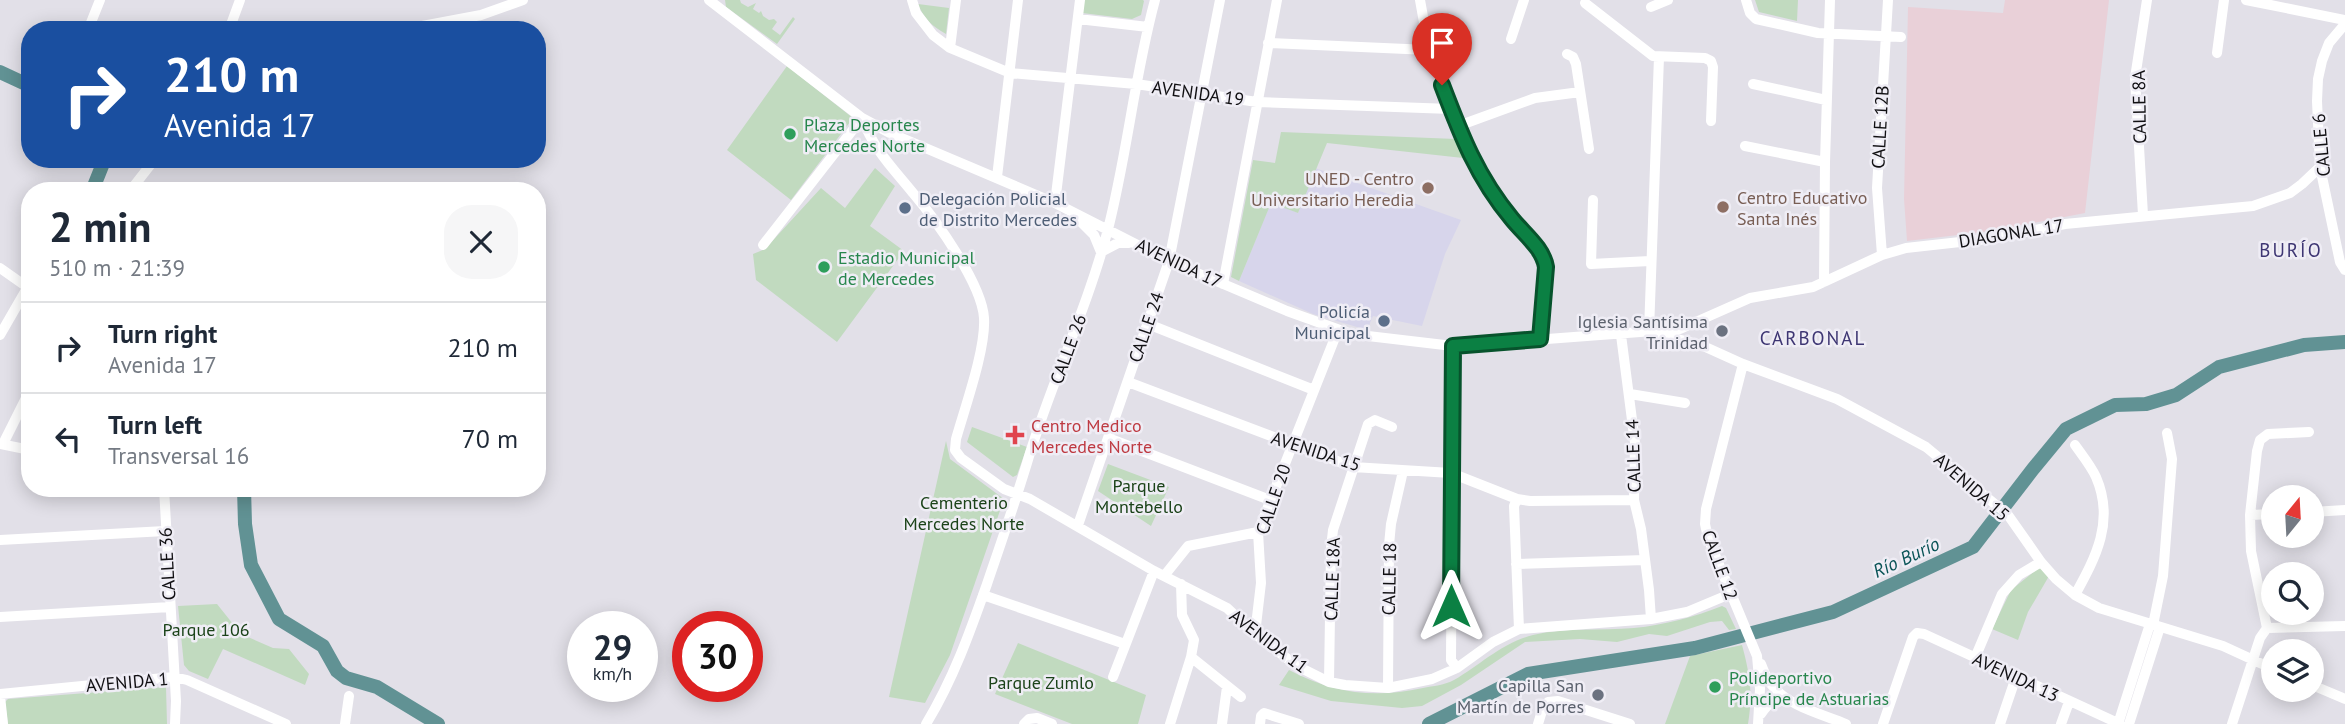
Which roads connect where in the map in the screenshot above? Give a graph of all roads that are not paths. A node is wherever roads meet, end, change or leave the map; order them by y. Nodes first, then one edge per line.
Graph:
1 (100, 0) edge
2 (240, 0) edge
3 (523, 0) edge
4 (912, 0) edge
5 (956, 0) edge
6 (1018, 0) edge
7 (1080, 0) edge
8 (1155, 0) edge
9 (1220, 0) edge
10 (1277, 0) edge
11 (1420, 0) edge
12 (1524, 0) edge
13 (1668, 0) edge
14 (1746, 0) edge
15 (1830, 0) edge
16 (1888, 0) edge
17 (2147, 0) edge
18 (2224, 0) edge
19 (2246, 0) edge
20 (715, 2) edge
21 (1585, 3) dead end
22 (1650, 7) dead end
23 (1077, 19) junction
24 (92, 21) edge
25 (232, 21) edge
26 (449, 21) edge
27 (2345, 22) edge
28 (1148, 27) junction
29 (1828, 34) junction
30 (1885, 36) junction
31 (1901, 37) dead end
32 (1511, 39) dead end
33 (1268, 43) junction
34 (950, 48) junction
35 (1429, 50) junction
36 (2217, 53) dead end
37 (1567, 54) dead end
38 (1659, 57) junction
39 (1010, 73) junction
40 (1070, 77) junction
41 (1136, 84) junction
42 (1754, 84) dead end
43 (1580, 92) junction
44 (1202, 94) junction
45 (1826, 100) junction
46 (1257, 102) junction
47 (1451, 109) junction
48 (862, 118) junction
49 (1711, 121) dead end
50 (1458, 126) junction
51 (890, 133) junction
52 (1745, 146) dead end
53 (1588, 149) dead end
54 (877, 151) junction
55 (1825, 162) junction
56 (2320, 167) junction
57 (148, 168) edge
58 (998, 177) junction
59 (137, 182) edge
60 (1593, 200) dead end
61 (1055, 204) junction
62 (1068, 210) junction
63 (2143, 215) junction
64 (1108, 230) junction
65 (763, 245) dead end
66 (1138, 245) junction
67 (1101, 252) junction
68 (1882, 255) junction
69 (1169, 261) junction
70 (1650, 261) junction
71 (0, 268) edge
72 (2345, 270) edge
73 (21, 281) edge
74 (1824, 282) junction
75 (1223, 284) junction
76 (21, 298) edge
77 (1703, 320) junction
78 (1148, 324) junction
79 (1338, 330) junction
80 (1648, 331) junction
81 (0, 335) edge
82 (1621, 335) junction
83 (1540, 339) junction
84 (1701, 345) junction
85 (1453, 346) junction
86 (1743, 364) junction
87 (1128, 382) junction
88 (1314, 390) junction
89 (1630, 394) junction
90 (1685, 403) dead end
91 (21, 407) edge
92 (1392, 427) dead end
93 (2309, 432) dead end
94 (2167, 433) dead end
95 (1108, 438) junction
96 (1, 444) edge
97 (1293, 445) junction
98 (2075, 445) dead end
99 (21, 448) edge
100 (1353, 467) junction
101 (1403, 471) junction
102 (1451, 473) junction
103 (1018, 495) junction
104 (163, 497) edge
105 (1517, 499) junction
106 (1270, 500) junction
107 (1634, 500) junction
108 (2345, 510) edge
109 (2324, 511) edge
110 (2250, 515) junction
111 (2261, 515) edge
112 (1078, 526) junction
113 (165, 531) junction
114 (1258, 532) junction
115 (0, 540) edge
116 (1645, 560) junction
117 (2041, 562) junction
118 (1516, 564) junction
119 (1159, 574) junction
120 (1181, 584) junction
121 (1198, 593) junction
122 (1730, 594) junction
123 (983, 595) junction
124 (2075, 595) junction
125 (170, 607) junction
126 (1183, 608) junction
127 (0, 617) edge
128 (1651, 619) junction
129 (2154, 625) junction
130 (2345, 626) edge
131 (2267, 628) junction
132 (1519, 629) junction
133 (1255, 634) junction
134 (1125, 643) junction
135 (1755, 652) junction
136 (1191, 657) junction
137 (1975, 658) junction
138 (2252, 660) junction
139 (2261, 664) edge
140 (1457, 668) junction
141 (174, 677) junction
142 (1113, 677) dead end
143 (2016, 677) junction
144 (1329, 682) junction
145 (1227, 687) junction
146 (1388, 688) junction
147 (2324, 690) edge
148 (0, 695) edge
149 (349, 696) dead end
150 (1241, 697) dead end
151 (2345, 699) edge
152 (1793, 702) junction
153 (2069, 702) junction
154 (1759, 720) edge
155 (1026, 722) edge
156 (3, 724) edge
157 (175, 724) edge
158 (286, 724) edge
159 (345, 724) edge
160 (926, 724) edge
161 (1052, 724) edge
162 (1170, 724) edge
163 (1222, 724) edge
164 (1260, 724) edge
165 (1299, 724) edge
166 (1538, 724) edge
167 (1629, 724) edge
168 (1846, 724) edge
169 (1883, 724) edge
170 (2000, 724) edge
171 (2062, 724) edge
172 (2121, 724) edge
173 (2232, 724) edge

1 - 24 street
2 - 25 street
3 - 26 street
4 - 34 street, AVENIDA 19
5 - 34 street
6 - 39 street
7 - 23 street
8 - 28 street, CALLE 26
9 - 44 street, CALLE 24
10 - 33 street
11 - 35 street
12 - 32 street
13 - 22 street
14 - 29 street
15 - 29 street
16 - 30 street, CALLE 12B
17 - 63 street, CALLE 8A
18 - 36 street
19 - 27 street
20 - 48 street, AVENIDA 17
21 - 38 street
23 - 28 street
23 - 40 street
27 - 56 street, CALLE 6
28 - 41 street, CALLE 26
29 - 30 street
29 - 45 street
30 - 31 street
30 - 68 street, CALLE 12B
33 - 35 street
33 - 46 street
34 - 39 street, AVENIDA 19
35 - 47 street
37 - 43 street
38 - 49 street
38 - 70 street
39 - 40 street, AVENIDA 19
39 - 58 street
40 - 41 street, AVENIDA 19
40 - 61 street
41 - 44 street, AVENIDA 19
41 - 64 street, CALLE 26
42 - 45 street
43 - 50 street
43 - 53 street
44 - 46 street, AVENIDA 19
44 - 69 street, CALLE 24
45 - 55 street
46 - 47 street, AVENIDA 19
46 - 75 street
47 - 50 street
48 - 51 street, AVENIDA 17
48 - 54 street
48 - 65 street
50 - 83 street
51 - 54 street
51 - 58 street, AVENIDA 17
52 - 55 street
54 - 103 street, AVENIDA 11
55 - 74 street
56 - 63 street, DIAGONAL 17
56 - 72 street, CALLE 6
57 - 59 street
58 - 61 street, AVENIDA 17
60 - 70 street
61 - 62 street, AVENIDA 17
62 - 64 street, AVENIDA 17
62 - 67 street
63 - 68 street, DIAGONAL 17
64 - 66 street, AVENIDA 17
64 - 67 street, CALLE 26
66 - 67 street
66 - 69 street, AVENIDA 17
67 - 103 street, CALLE 26
68 - 74 street, DIAGONAL 17
69 - 75 street, AVENIDA 17
69 - 78 street, CALLE 24
70 - 80 street
71 - 73 street
74 - 77 street, DIAGONAL 17
75 - 79 street, AVENIDA 17
76 - 81 street
77 - 80 street, AVENIDA 17
77 - 84 street
78 - 87 street, CALLE 24
78 - 88 street
79 - 85 street, AVENIDA 17
79 - 88 street, CALLE 20
80 - 82 street, AVENIDA 17
80 - 84 street, AVENIDA 15
82 - 83 street, AVENIDA 17
82 - 89 street, CALLE 14
83 - 85 street, AVENIDA 17
84 - 86 street, AVENIDA 15
85 - 102 street
86 - 117 street, AVENIDA 15
86 - 122 street, CALLE 12
87 - 95 street, CALLE 24
87 - 97 street, AVENIDA 15
88 - 97 street, CALLE 20
89 - 90 street
89 - 107 street, CALLE 14
91 - 96 street
92 - 100 street, CALLE 18A
93 - 110 street
94 - 129 street
95 - 106 street
95 - 112 street, CALLE 24
96 - 99 street
97 - 100 street, AVENIDA 15
97 - 106 street, CALLE 20
98 - 124 street
100 - 101 street, AVENIDA 15
100 - 144 street, CALLE 18A
101 - 102 street, AVENIDA 15
101 - 146 street, CALLE 18
102 - 105 street, AVENIDA 15
102 - 140 street
103 - 112 street, AVENIDA 11
103 - 123 street, CALLE 26
104 - 113 street, CALLE 36
105 - 107 street, AVENIDA 15
105 - 118 street
106 - 114 street, CALLE 20
107 - 116 street, CALLE 14
108 - 109 street
110 - 111 street
110 - 131 street
112 - 119 street, AVENIDA 11
113 - 115 street
113 - 125 street, CALLE 36
114 - 119 street
114 - 133 street, CALLE 20
116 - 118 street
116 - 128 street, CALLE 14
117 - 124 street, AVENIDA 15
117 - 137 street
118 - 132 street
119 - 120 street, AVENIDA 11
119 - 134 street
120 - 121 street, AVENIDA 11
120 - 126 street
121 - 126 street
121 - 133 street, AVENIDA 11
122 - 128 street, AVENIDA 11
122 - 135 street, CALLE 12
123 - 134 street
123 - 160 street, CALLE 26
124 - 129 street, AVENIDA 15
125 - 127 street
125 - 141 street, CALLE 36
126 - 136 street
128 - 132 street, AVENIDA 11
129 - 138 street, AVENIDA 15
129 - 172 street
130 - 131 street
131 - 138 street
132 - 140 street, AVENIDA 11
133 - 144 street, AVENIDA 11
134 - 142 street
135 - 152 street
135 - 154 street, CALLE 12
136 - 145 street
136 - 162 street
137 - 143 street, AVENIDA 13
137 - 169 street, AVENIDA 13
138 - 139 street, AVENIDA 15
138 - 173 street
140 - 146 street, AVENIDA 11
141 - 148 street, AVENIDA 1
141 - 157 street, CALLE 36
141 - 158 street, AVENIDA 1
143 - 153 street, AVENIDA 13
143 - 170 street
144 - 146 street, AVENIDA 11
145 - 150 street
145 - 163 street
147 - 151 street
148 - 156 street
149 - 159 street
152 - 154 street
152 - 168 street
153 - 171 street
153 - 172 street, AVENIDA 13
155 - 161 street
164 - 165 street
166 - 167 street

